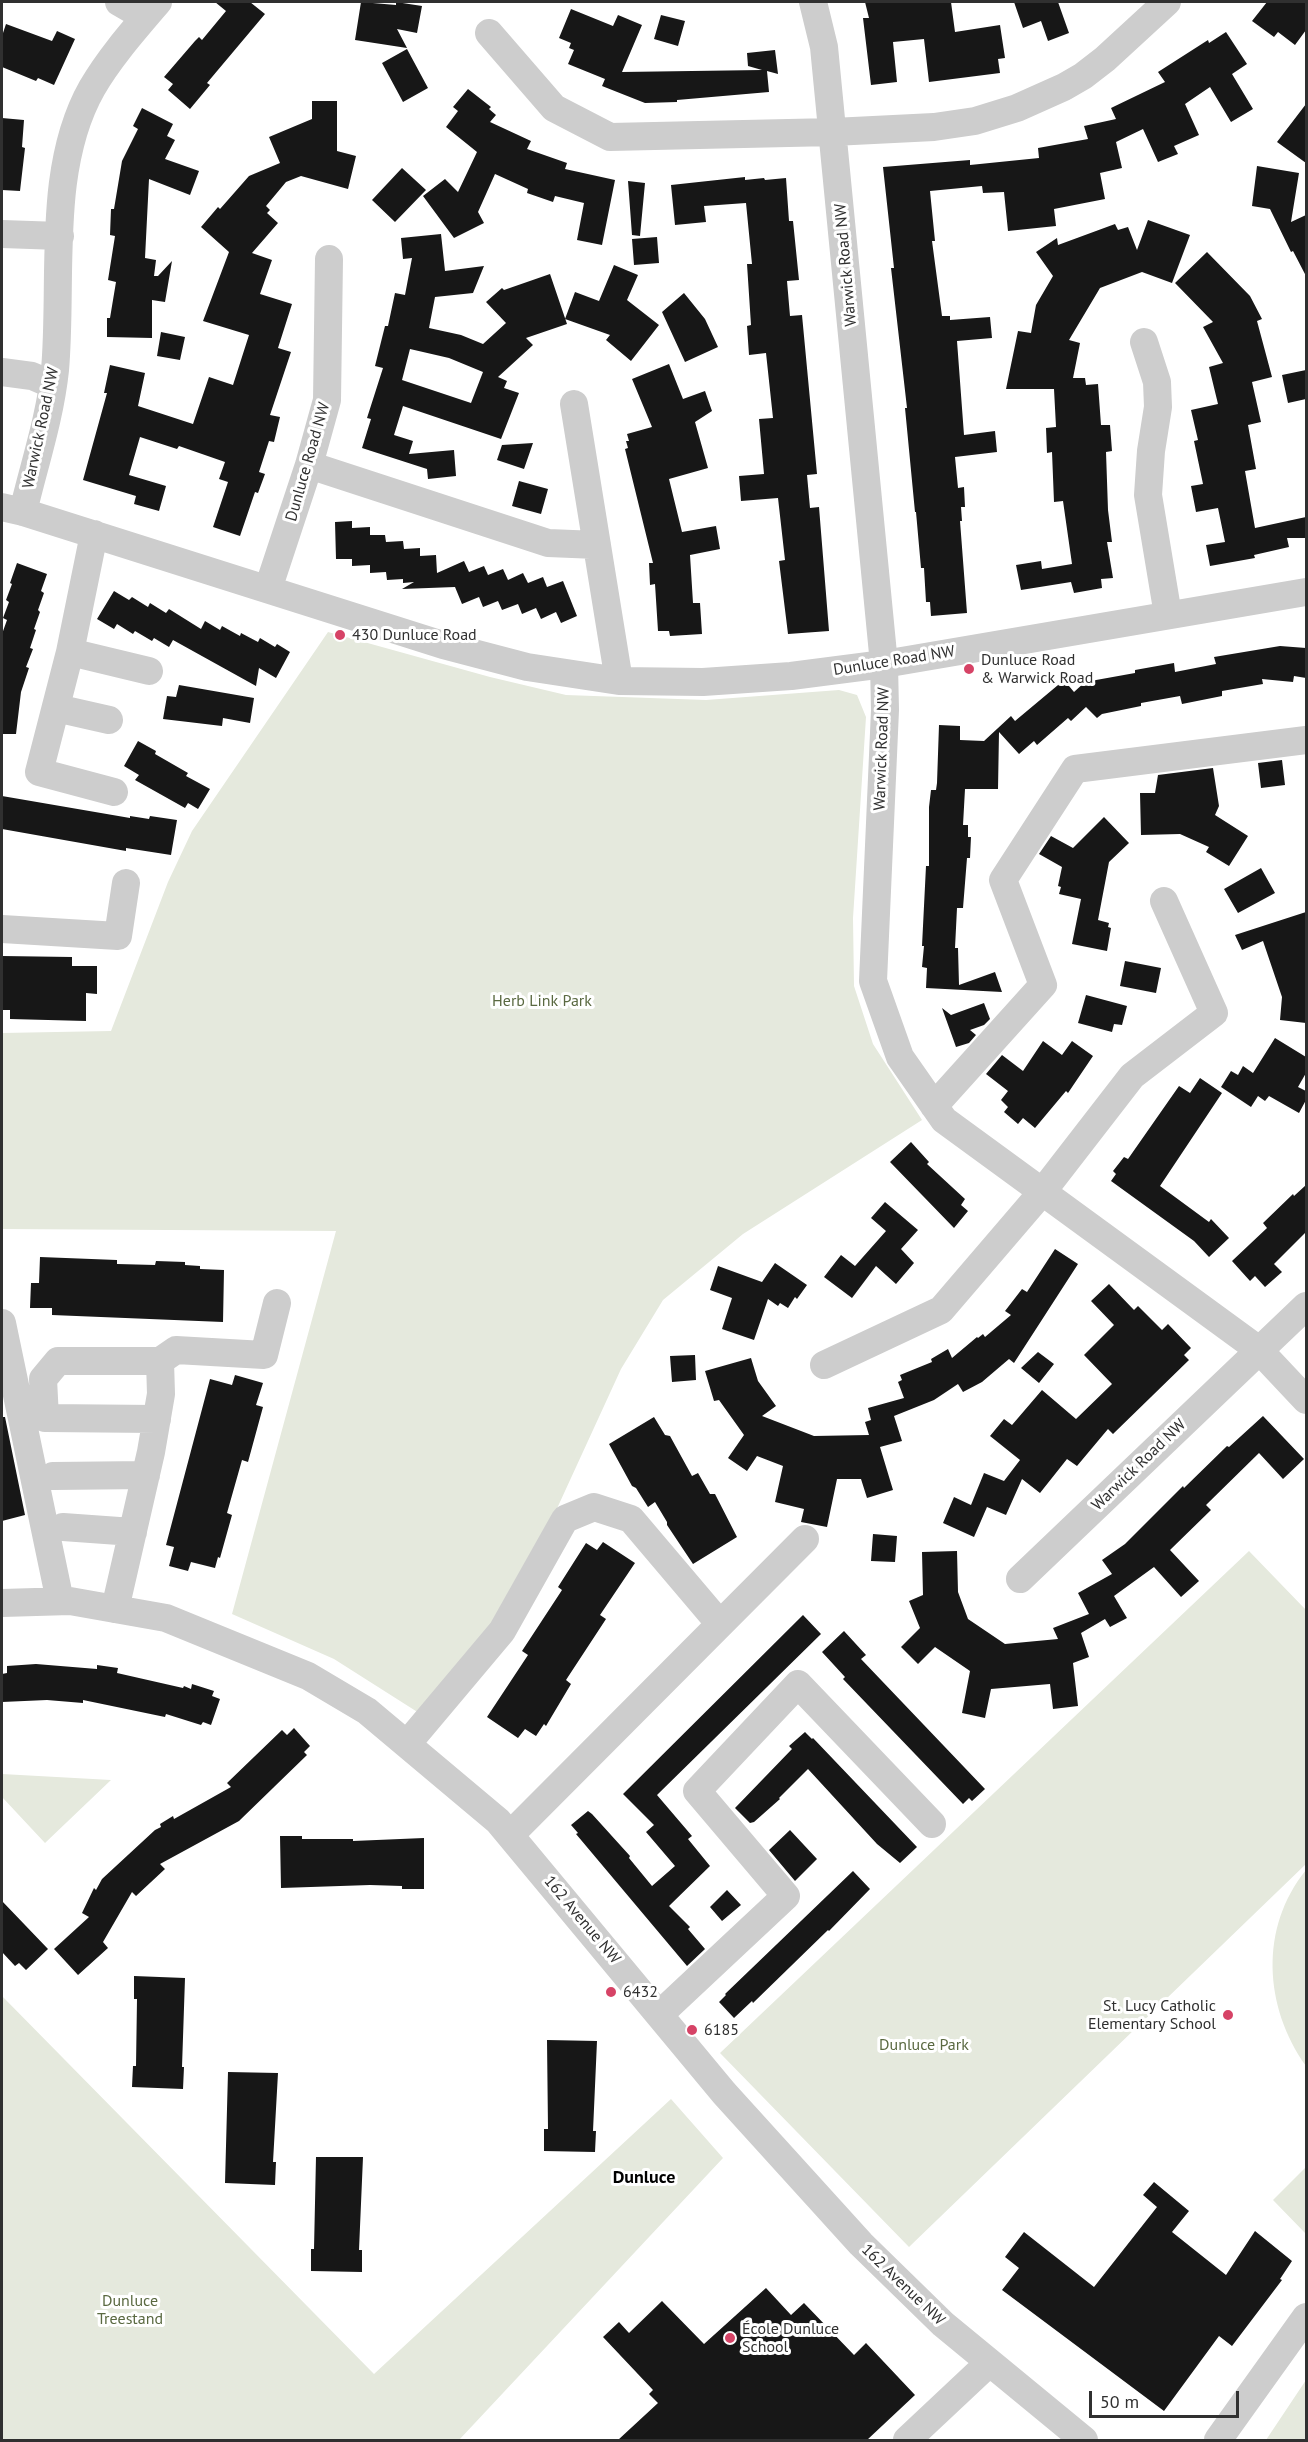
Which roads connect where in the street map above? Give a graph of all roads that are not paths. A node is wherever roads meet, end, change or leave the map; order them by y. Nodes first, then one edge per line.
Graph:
1 (119, 2) edge
2 (813, 2) edge
3 (1167, 2) edge
4 (152, 10) edge
5 (489, 33) dead end
6 (833, 132) junction
7 (2, 234) edge
8 (60, 236) junction
9 (329, 259) dead end
10 (1144, 342) dead end
11 (2, 372) edge
12 (53, 385) junction
13 (574, 404) dead end
14 (309, 465) junction
15 (12, 509) edge
16 (94, 534) junction
17 (597, 545) junction
18 (268, 589) junction
19 (1306, 592) edge
20 (1168, 615) junction
21 (70, 652) junction
22 (884, 664) junction
23 (149, 671) dead end
24 (619, 681) junction
25 (56, 708) junction
26 (109, 720) dead end
27 (1306, 740) edge
28 (114, 792) dead end
29 (126, 883) dead end
30 (1164, 901) dead end
31 (2, 929) edge
32 (934, 1106) junction
33 (1043, 1191) junction
34 (277, 1303) dead end
35 (1306, 1306) edge
36 (2, 1323) edge
37 (1259, 1350) junction
38 (160, 1361) junction
39 (824, 1365) dead end
40 (1306, 1400) edge
41 (157, 1419) junction
42 (146, 1475) junction
43 (53, 1476) dead end
44 (63, 1527) dead end
45 (133, 1532) junction
46 (805, 1539) dead end
47 (1020, 1579) dead end
48 (60, 1601) junction
49 (2, 1603) edge
50 (115, 1609) junction
51 (720, 1624) junction
52 (406, 1744) junction
53 (932, 1824) dead end
54 (510, 1835) junction
55 (660, 2014) junction
56 (1306, 2317) edge
57 (988, 2363) junction
58 (907, 2440) edge
59 (1084, 2440) edge
60 (1218, 2440) edge

1 - 4 street, Warwick Road NW
2 - 6 street, Warwick Road NW
3 - 6 street
4 - 8 street, Warwick Road NW
5 - 6 street
6 - 22 street, Warwick Road NW
7 - 8 street
8 - 12 street, Warwick Road NW
9 - 14 street, Dunluce Road NW
10 - 20 street
11 - 12 street
12 - 15 street, Warwick Road NW
13 - 17 street
14 - 17 street
14 - 18 street, Dunluce Road NW
15 - 16 street, Dunluce Road NW
16 - 18 street, Dunluce Road NW
16 - 21 street
17 - 24 street
18 - 24 street, Dunluce Road NW
19 - 20 street, Dunluce Road NW
20 - 22 street, Dunluce Road NW
21 - 23 street
21 - 25 street
22 - 24 street, Dunluce Road NW
22 - 32 street, Warwick Road NW
25 - 26 street
25 - 28 street
27 - 32 street
29 - 31 street
30 - 33 street
32 - 33 street, Warwick Road NW
33 - 37 street, Warwick Road NW
33 - 39 street
34 - 38 street
35 - 37 street, Warwick Road NW
36 - 48 street
37 - 40 street, Warwick Road NW
37 - 47 street, Warwick Road NW
38 - 41 street
38 - 41 street
41 - 42 street
42 - 43 street
42 - 45 street
44 - 45 street
45 - 50 street
46 - 51 street
48 - 49 street, 162 Avenue NW
48 - 50 street, 162 Avenue NW
50 - 52 street, 162 Avenue NW
51 - 52 street
51 - 54 street
52 - 54 street, 162 Avenue NW
53 - 55 street
54 - 55 street, 162 Avenue NW
55 - 57 street, 162 Avenue NW
56 - 60 street
57 - 58 street
57 - 59 street, 162 Avenue NW

